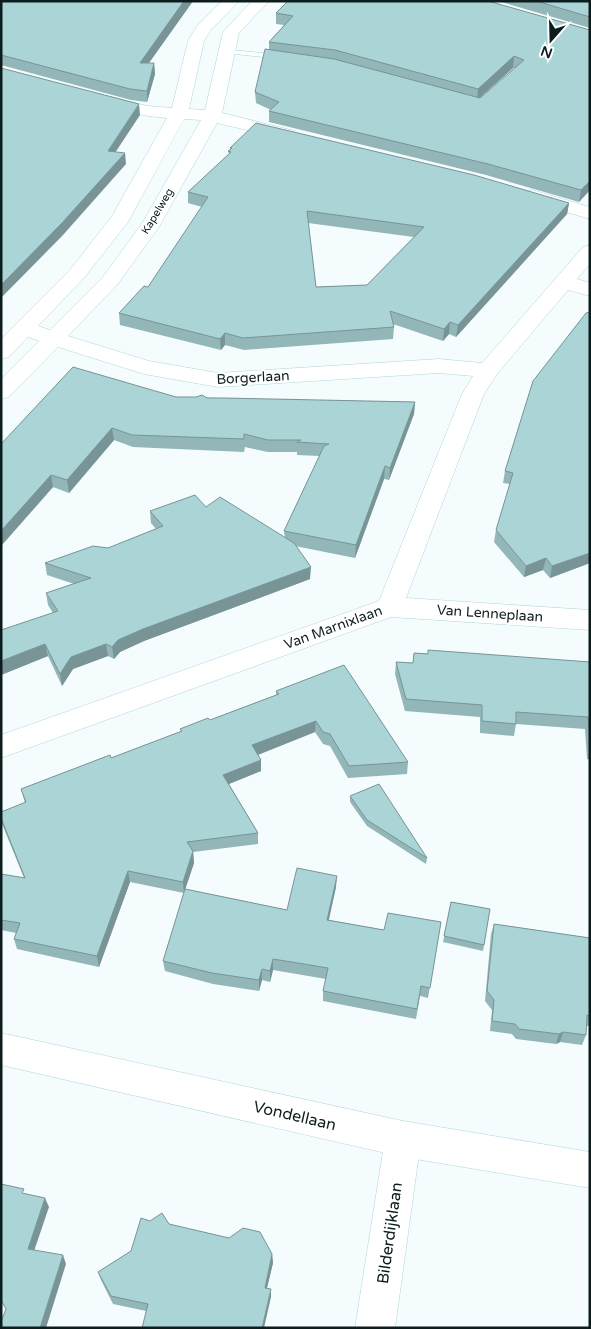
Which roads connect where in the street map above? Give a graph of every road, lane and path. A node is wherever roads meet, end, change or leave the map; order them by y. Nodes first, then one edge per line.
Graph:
1 (231, 1) edge
2 (261, 1) edge
3 (226, 51) junction
4 (288, 58) edge
5 (84, 96) edge
6 (179, 113) junction
7 (212, 116) junction
8 (308, 139) edge
9 (516, 191) edge
10 (590, 213) edge
11 (590, 251) edge
12 (563, 282) junction
13 (590, 290) edge
14 (25, 329) junction
15 (53, 338) junction
16 (1, 352) edge
17 (488, 370) junction
18 (1, 392) edge
19 (390, 607) junction
20 (590, 620) edge
21 (1, 748) edge
22 (1, 1049) edge
23 (403, 1139) junction
24 (590, 1170) edge
25 (375, 1328) edge

1 - 6 street, Kapelweg
2 - 3 street, Kapelweg
3 - 4 lane
3 - 7 street, Kapelweg
5 - 6 street
6 - 7 street
6 - 14 street, Kapelweg
7 - 8 street
7 - 15 street, Kapelweg
9 - 10 street
11 - 12 street, Van Marnixlaan
12 - 13 street
12 - 17 street, Van Marnixlaan
14 - 15 street, Borgerlaan
14 - 16 street, Kapelweg
15 - 17 street, Borgerlaan
15 - 18 street, Kapelweg
17 - 19 street, Van Marnixlaan
19 - 20 street, Van Lenneplaan
19 - 21 street, Van Marnixlaan
22 - 23 street, Vondellaan
23 - 24 street, Vondellaan
23 - 25 street, Bilderdijklaan

